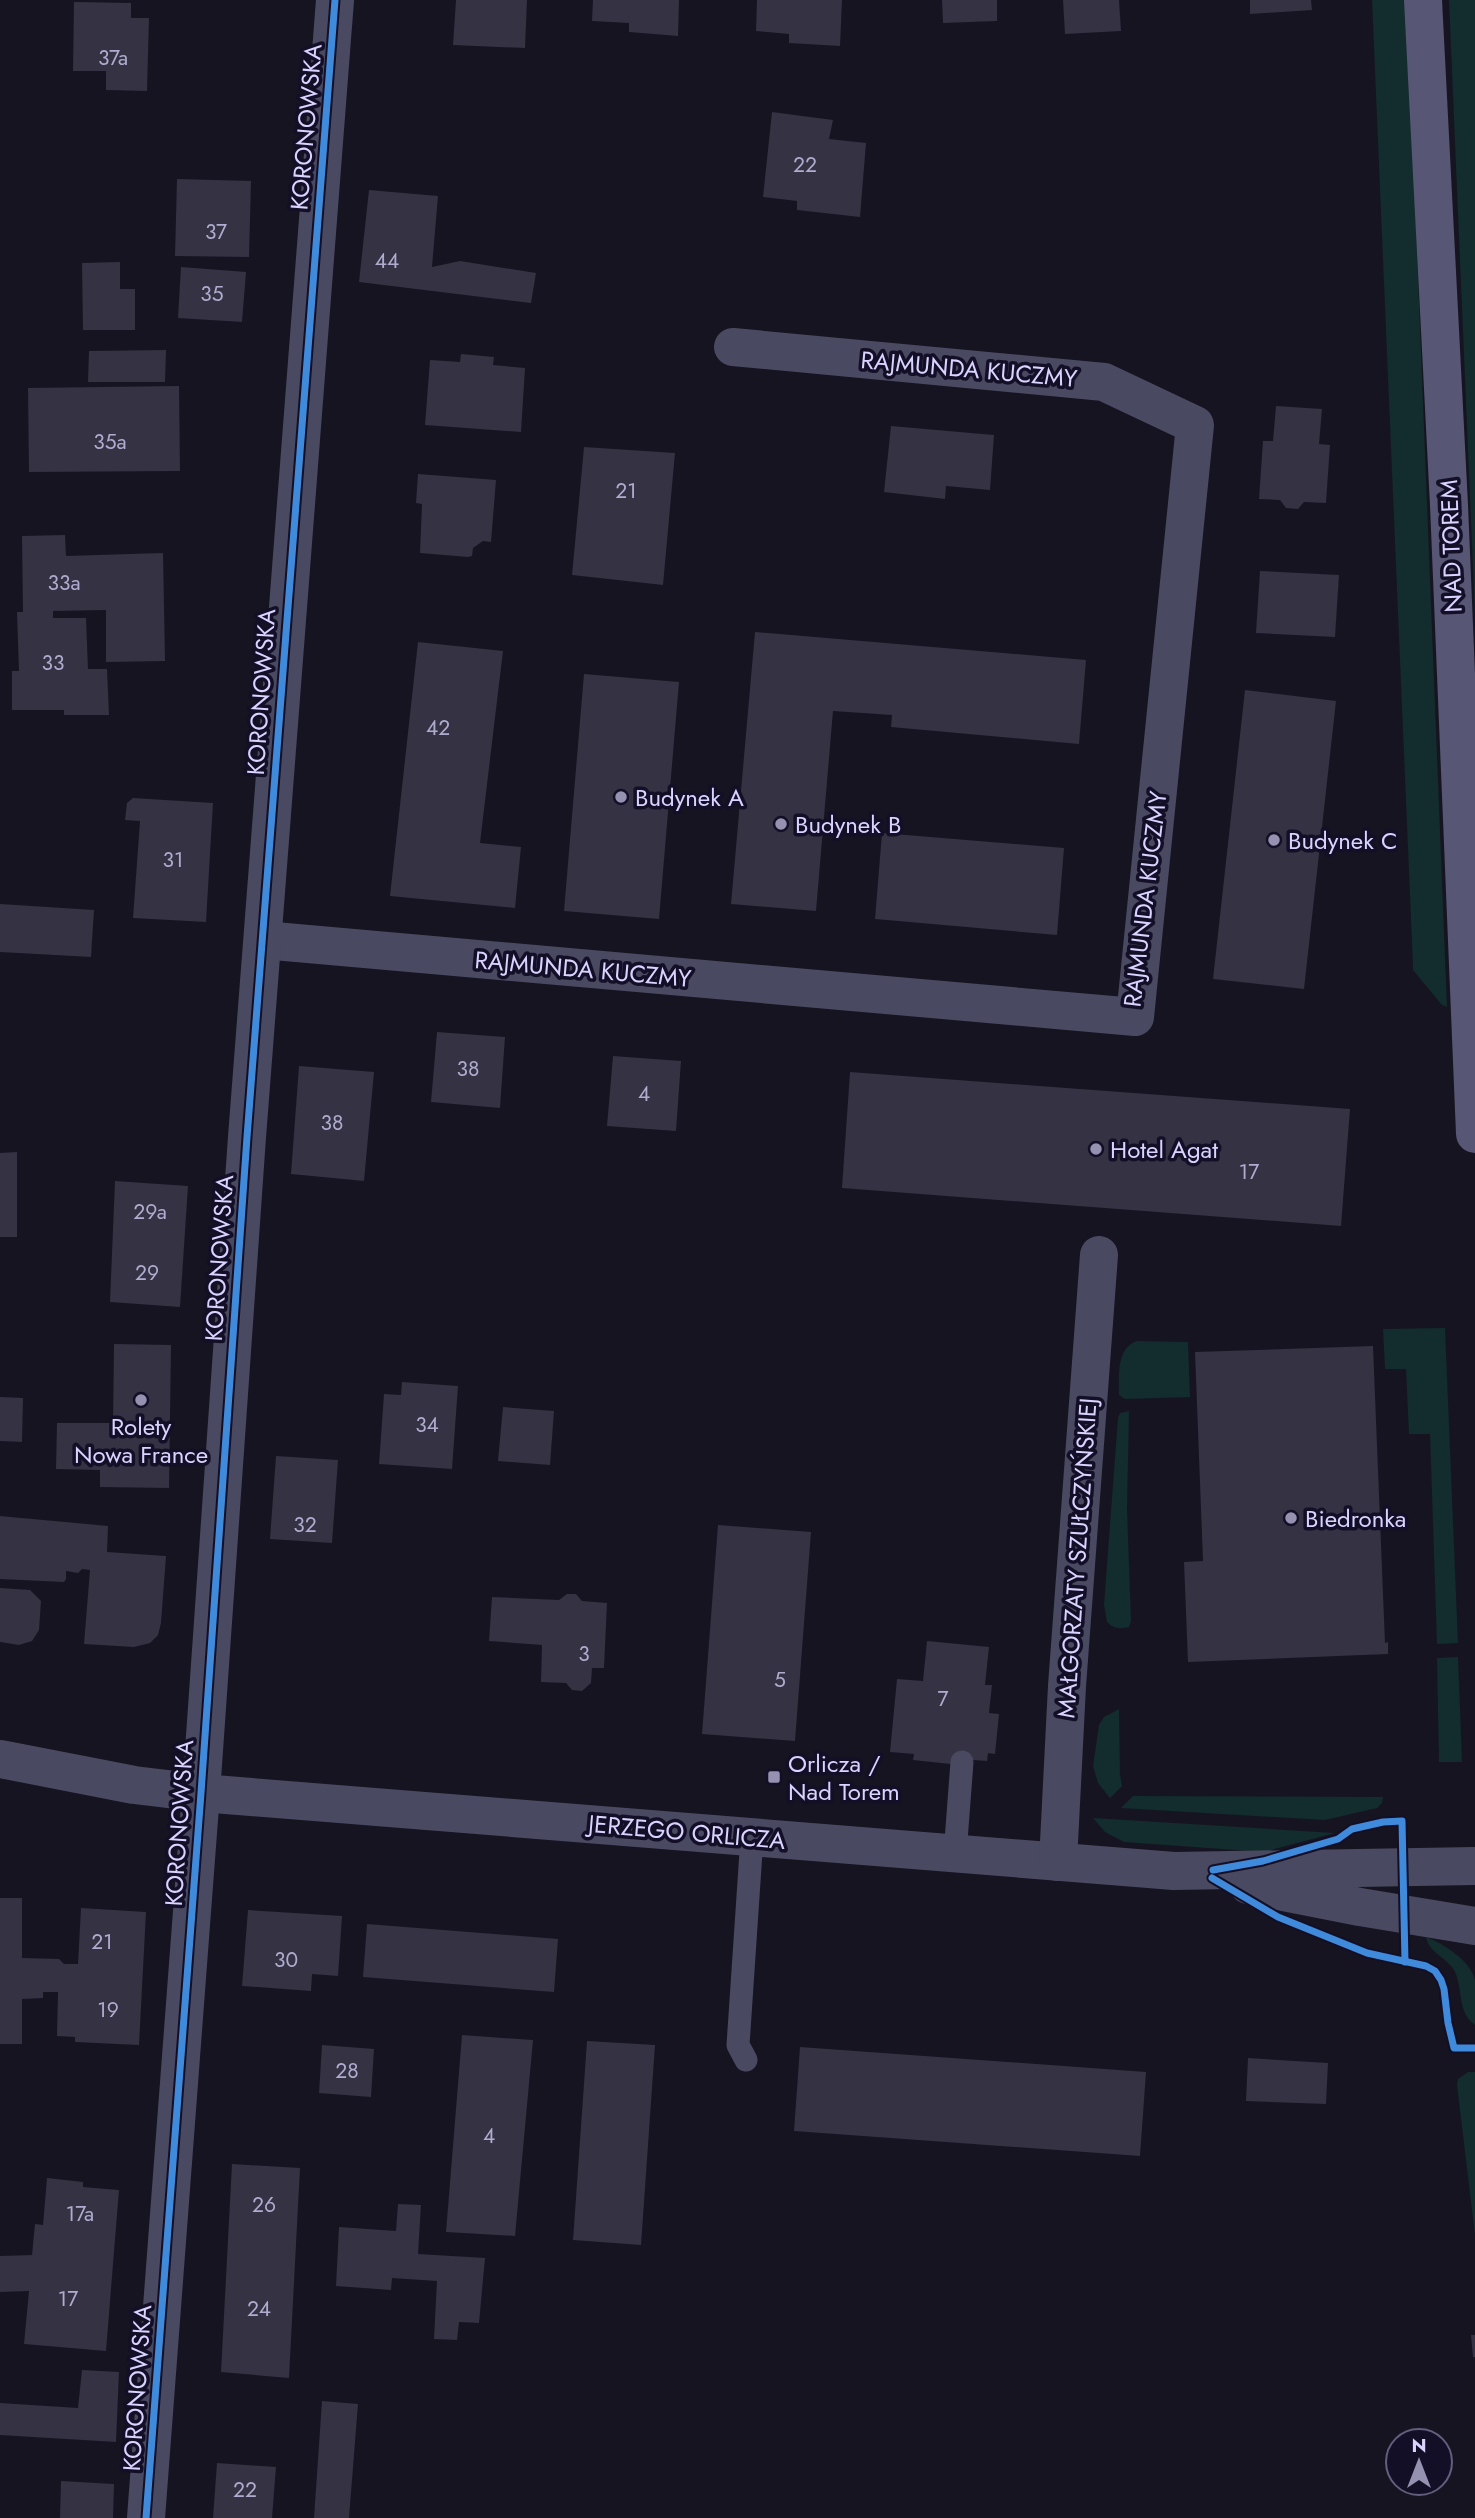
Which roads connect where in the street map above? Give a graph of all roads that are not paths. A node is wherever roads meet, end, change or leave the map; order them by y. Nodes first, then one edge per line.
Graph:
1 (335, 0) edge
2 (1423, 0) edge
3 (733, 347) dead end
4 (263, 940) junction
5 (1475, 1134) edge
6 (1099, 1255) dead end
7 (0, 1759) edge
8 (962, 1762) dead end
9 (201, 1793) junction
10 (752, 1837) junction
11 (956, 1854) junction
12 (1058, 1862) junction
13 (1475, 1866) edge
14 (1174, 1871) junction
15 (1475, 1926) edge
16 (746, 2060) dead end
17 (146, 2518) edge

1 - 4 street, KORONOWSKA
2 - 5 main road, NAD TOREM
3 - 4 street, RAJMUNDA KUCZMY
4 - 9 street, KORONOWSKA
6 - 12 street, MAŁGORZATY SZUŁCZYŃSKIEJ
7 - 9 street, JERZEGO ORLICZA
8 - 11 lane
9 - 10 street, JERZEGO ORLICZA
9 - 17 street, KORONOWSKA
10 - 11 street, JERZEGO ORLICZA
10 - 16 lane
11 - 12 street, JERZEGO ORLICZA
12 - 14 street, JERZEGO ORLICZA
13 - 14 street, JERZEGO ORLICZA
14 - 15 street, JERZEGO ORLICZA

